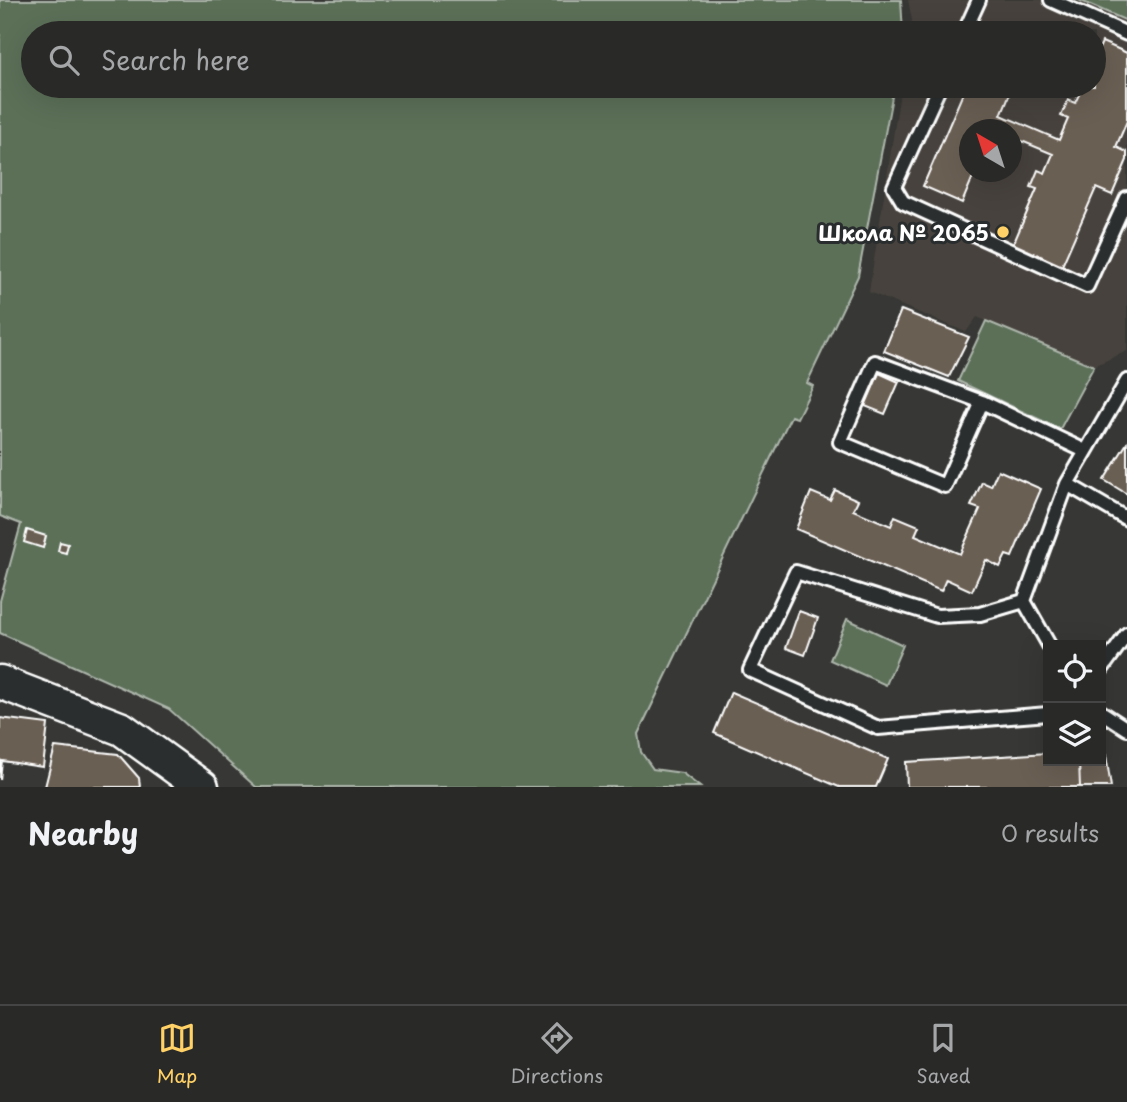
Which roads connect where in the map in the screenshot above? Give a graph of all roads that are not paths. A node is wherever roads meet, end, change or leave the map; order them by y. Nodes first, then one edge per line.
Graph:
1 (979, 0) edge
2 (1051, 0) edge
3 (969, 21) edge
4 (1098, 21) edge
5 (1106, 25) edge
6 (1127, 34) edge
7 (935, 98) edge
8 (1127, 198) edge
9 (1127, 381) edge
10 (982, 402) junction
11 (1085, 451) junction
12 (1067, 484) junction
13 (1127, 519) edge
14 (1024, 601) junction
15 (1127, 634) edge
16 (1046, 640) edge
17 (1106, 663) edge
18 (0, 682) edge
19 (1043, 714) edge
20 (1106, 715) edge
21 (1127, 729) edge
22 (202, 787) edge

1 - 3 lane
2 - 4 lane
5 - 6 lane
7 - 8 lane
9 - 11 lane
10 - 10 lane
10 - 11 lane
11 - 12 lane
12 - 13 lane
12 - 14 lane
14 - 16 lane
14 - 19 lane
15 - 17 lane
18 - 22 street
20 - 21 lane

